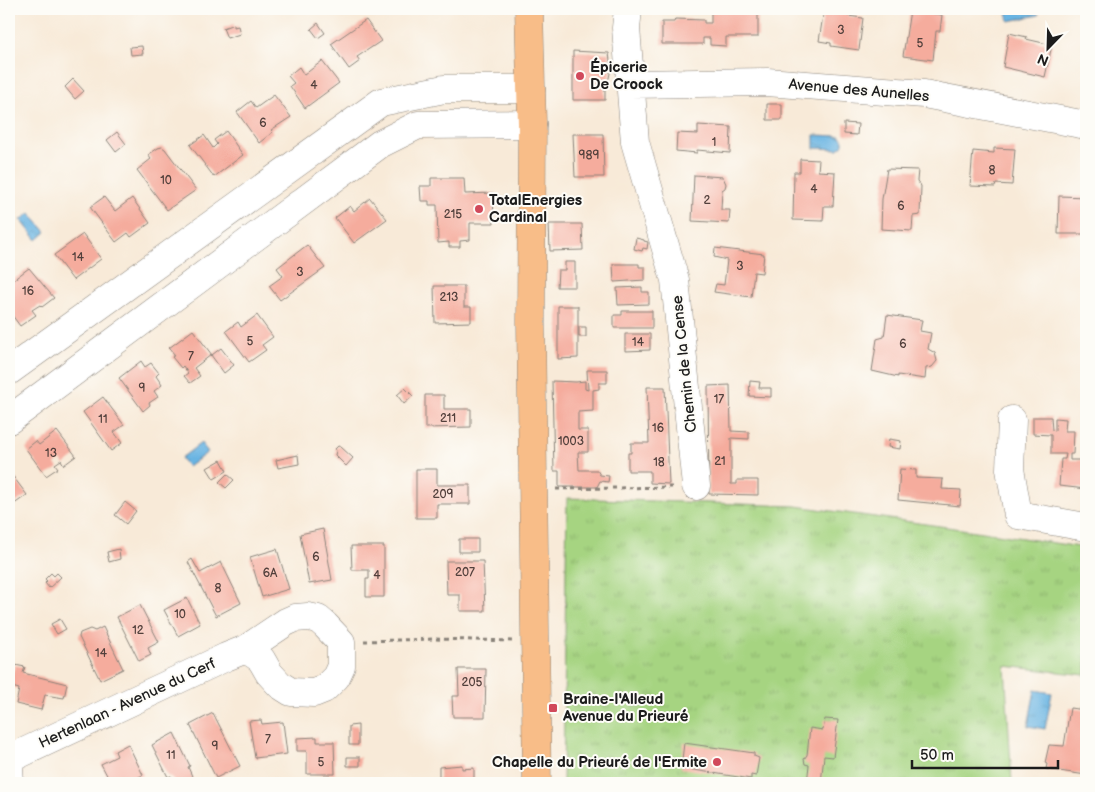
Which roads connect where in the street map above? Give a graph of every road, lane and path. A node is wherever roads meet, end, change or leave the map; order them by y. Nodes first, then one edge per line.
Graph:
1 (529, 9) edge
2 (628, 9) edge
3 (630, 84) junction
4 (531, 89) junction
5 (532, 124) junction
6 (1086, 125) edge
7 (9, 371) edge
8 (9, 420) edge
9 (1012, 420) dead end
10 (696, 486) joint
11 (533, 490) junction
12 (1086, 527) edge
13 (535, 630) junction
14 (341, 642) junction
15 (246, 649) junction
16 (9, 759) edge
17 (9, 769) edge
18 (10, 783) edge
19 (537, 783) edge

1 - 4 main road
2 - 3 street, Chemin de la Cense
3 - 6 street, Avenue des Aunelles
3 - 10 street, Chemin de la Cense
4 - 5 main road
4 - 7 street
5 - 8 street
5 - 11 main road
9 - 12 street
10 - 11 path
11 - 13 main road
13 - 14 path
13 - 19 main road
14 - 15 street, Hertenlaan - Avenue du Cerf
14 - 15 street
15 - 16 street, Hertenlaan - Avenue du Cerf
17 - 18 street

